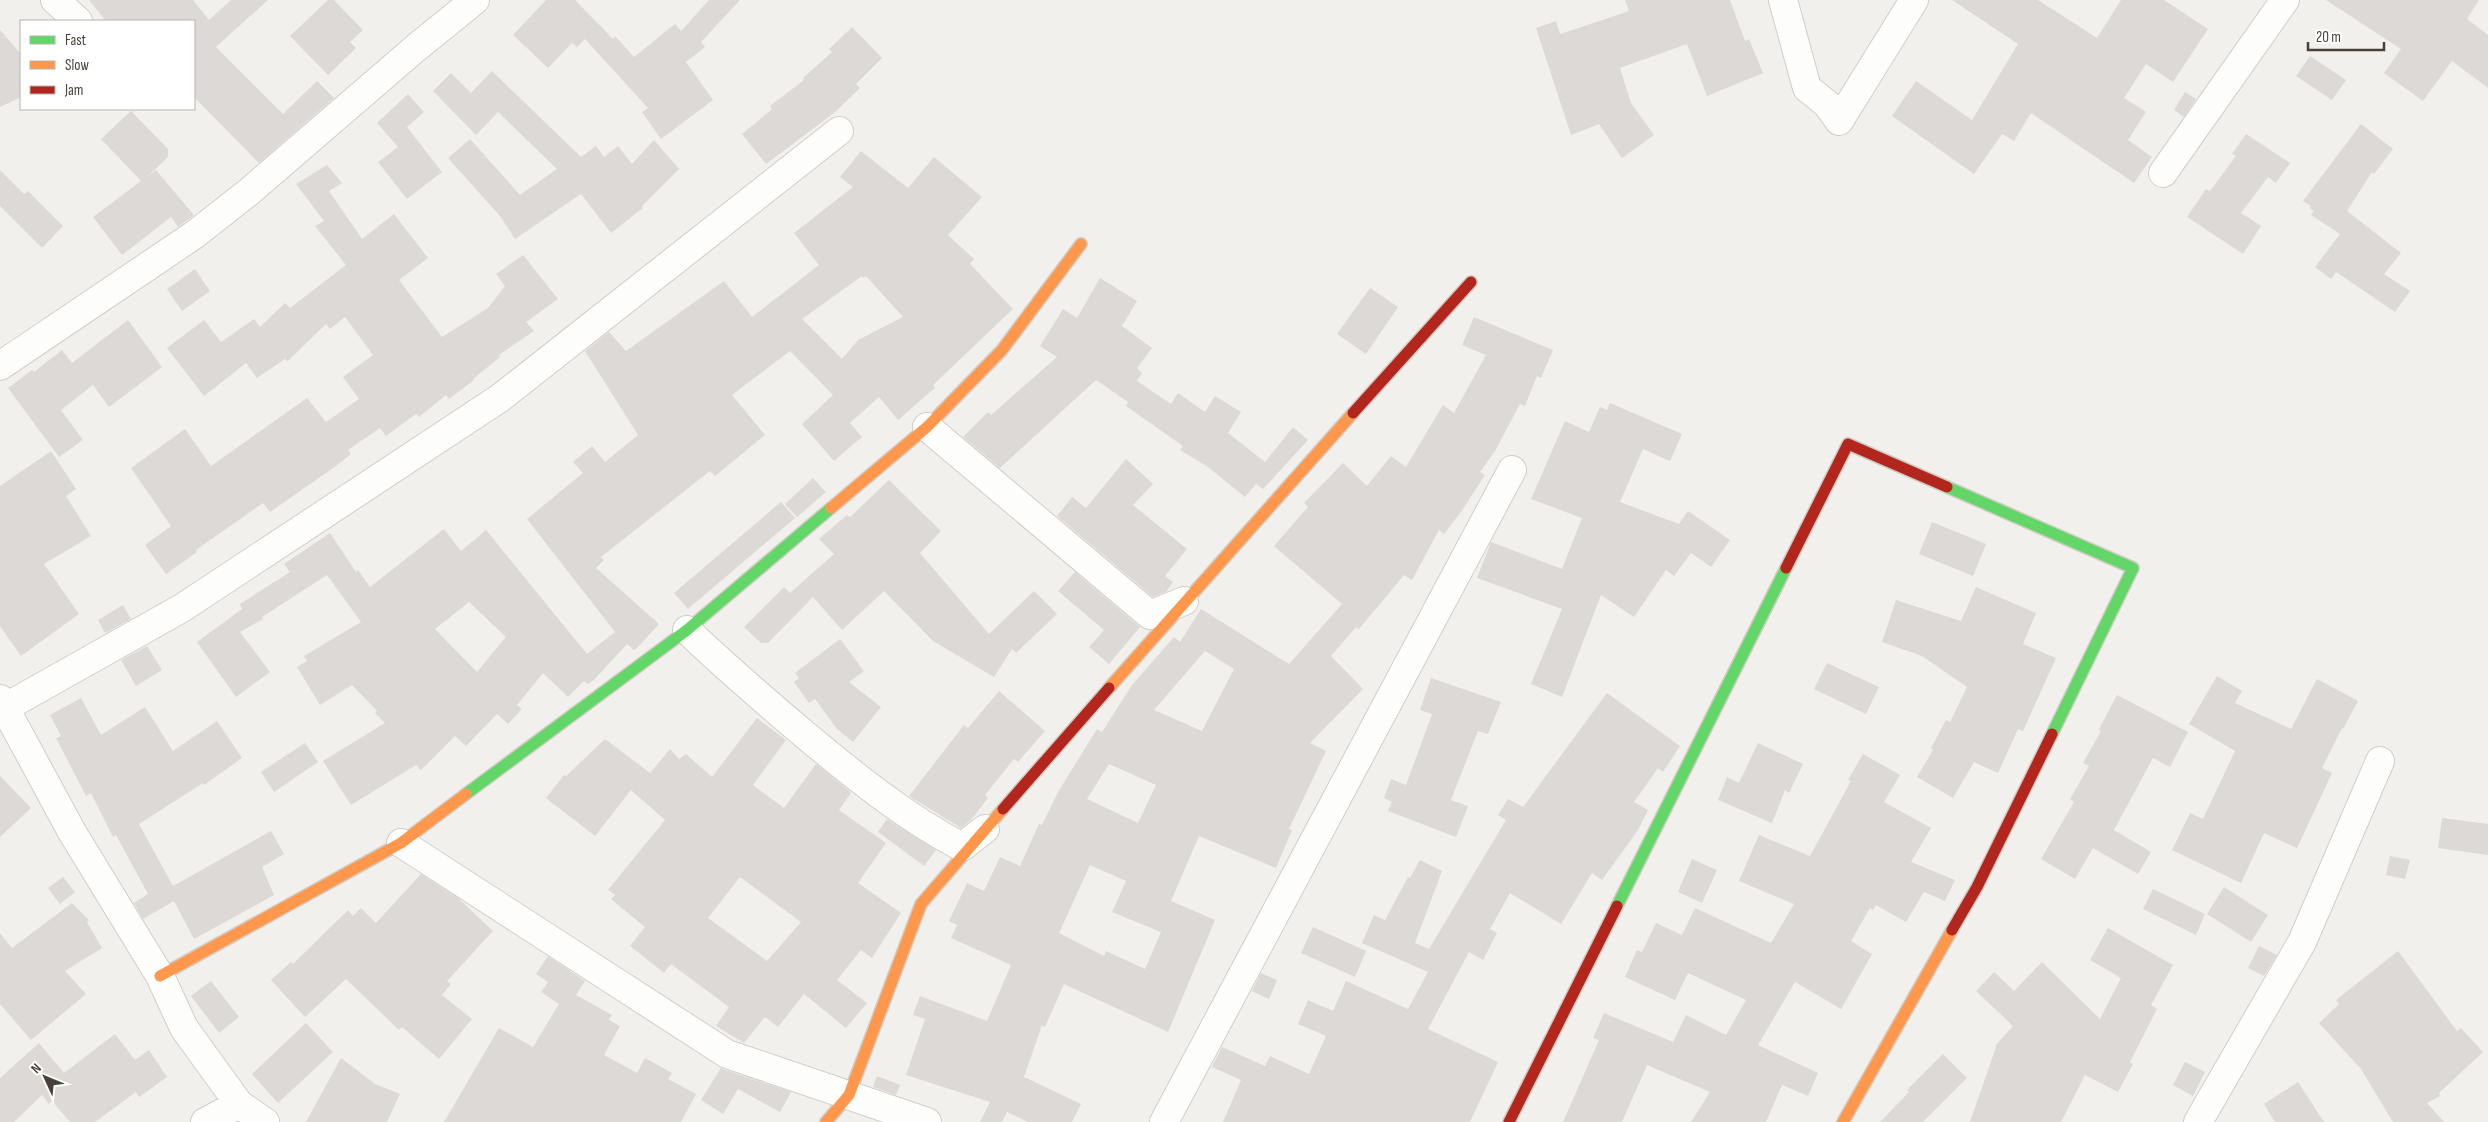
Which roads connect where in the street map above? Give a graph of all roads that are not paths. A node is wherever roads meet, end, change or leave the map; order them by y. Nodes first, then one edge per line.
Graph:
1 (55, 0) edge
2 (475, 0) edge
3 (1783, 0) edge
4 (1914, 0) edge
5 (2285, 0) edge
6 (77, 20) edge
7 (839, 130) dead end
8 (2163, 173) dead end
9 (1081, 244) dead end
10 (1471, 282) dead end
11 (0, 366) edge
12 (927, 427) junction
13 (1512, 470) dead end
14 (1184, 601) junction
15 (687, 630) junction
16 (3, 703) edge
17 (2380, 761) dead end
18 (989, 825) junction
19 (401, 843) junction
20 (160, 976) junction
21 (849, 1095) junction
22 (239, 1104) junction
23 (205, 1122) edge
24 (265, 1122) edge
25 (826, 1122) edge
26 (927, 1122) edge
27 (1164, 1122) edge
28 (1509, 1122) edge
29 (1843, 1122) edge
30 (2198, 1122) edge

1 - 6 street
2 - 11 street
3 - 4 street
5 - 8 street
7 - 16 street
9 - 12 street
10 - 14 street
12 - 14 street
12 - 15 street
13 - 27 street
14 - 18 street
15 - 18 street
15 - 19 street
16 - 20 street
17 - 30 street
18 - 21 street
19 - 20 street
19 - 21 street
20 - 22 street
21 - 25 street
21 - 26 street
22 - 23 street
22 - 24 street
28 - 29 street

